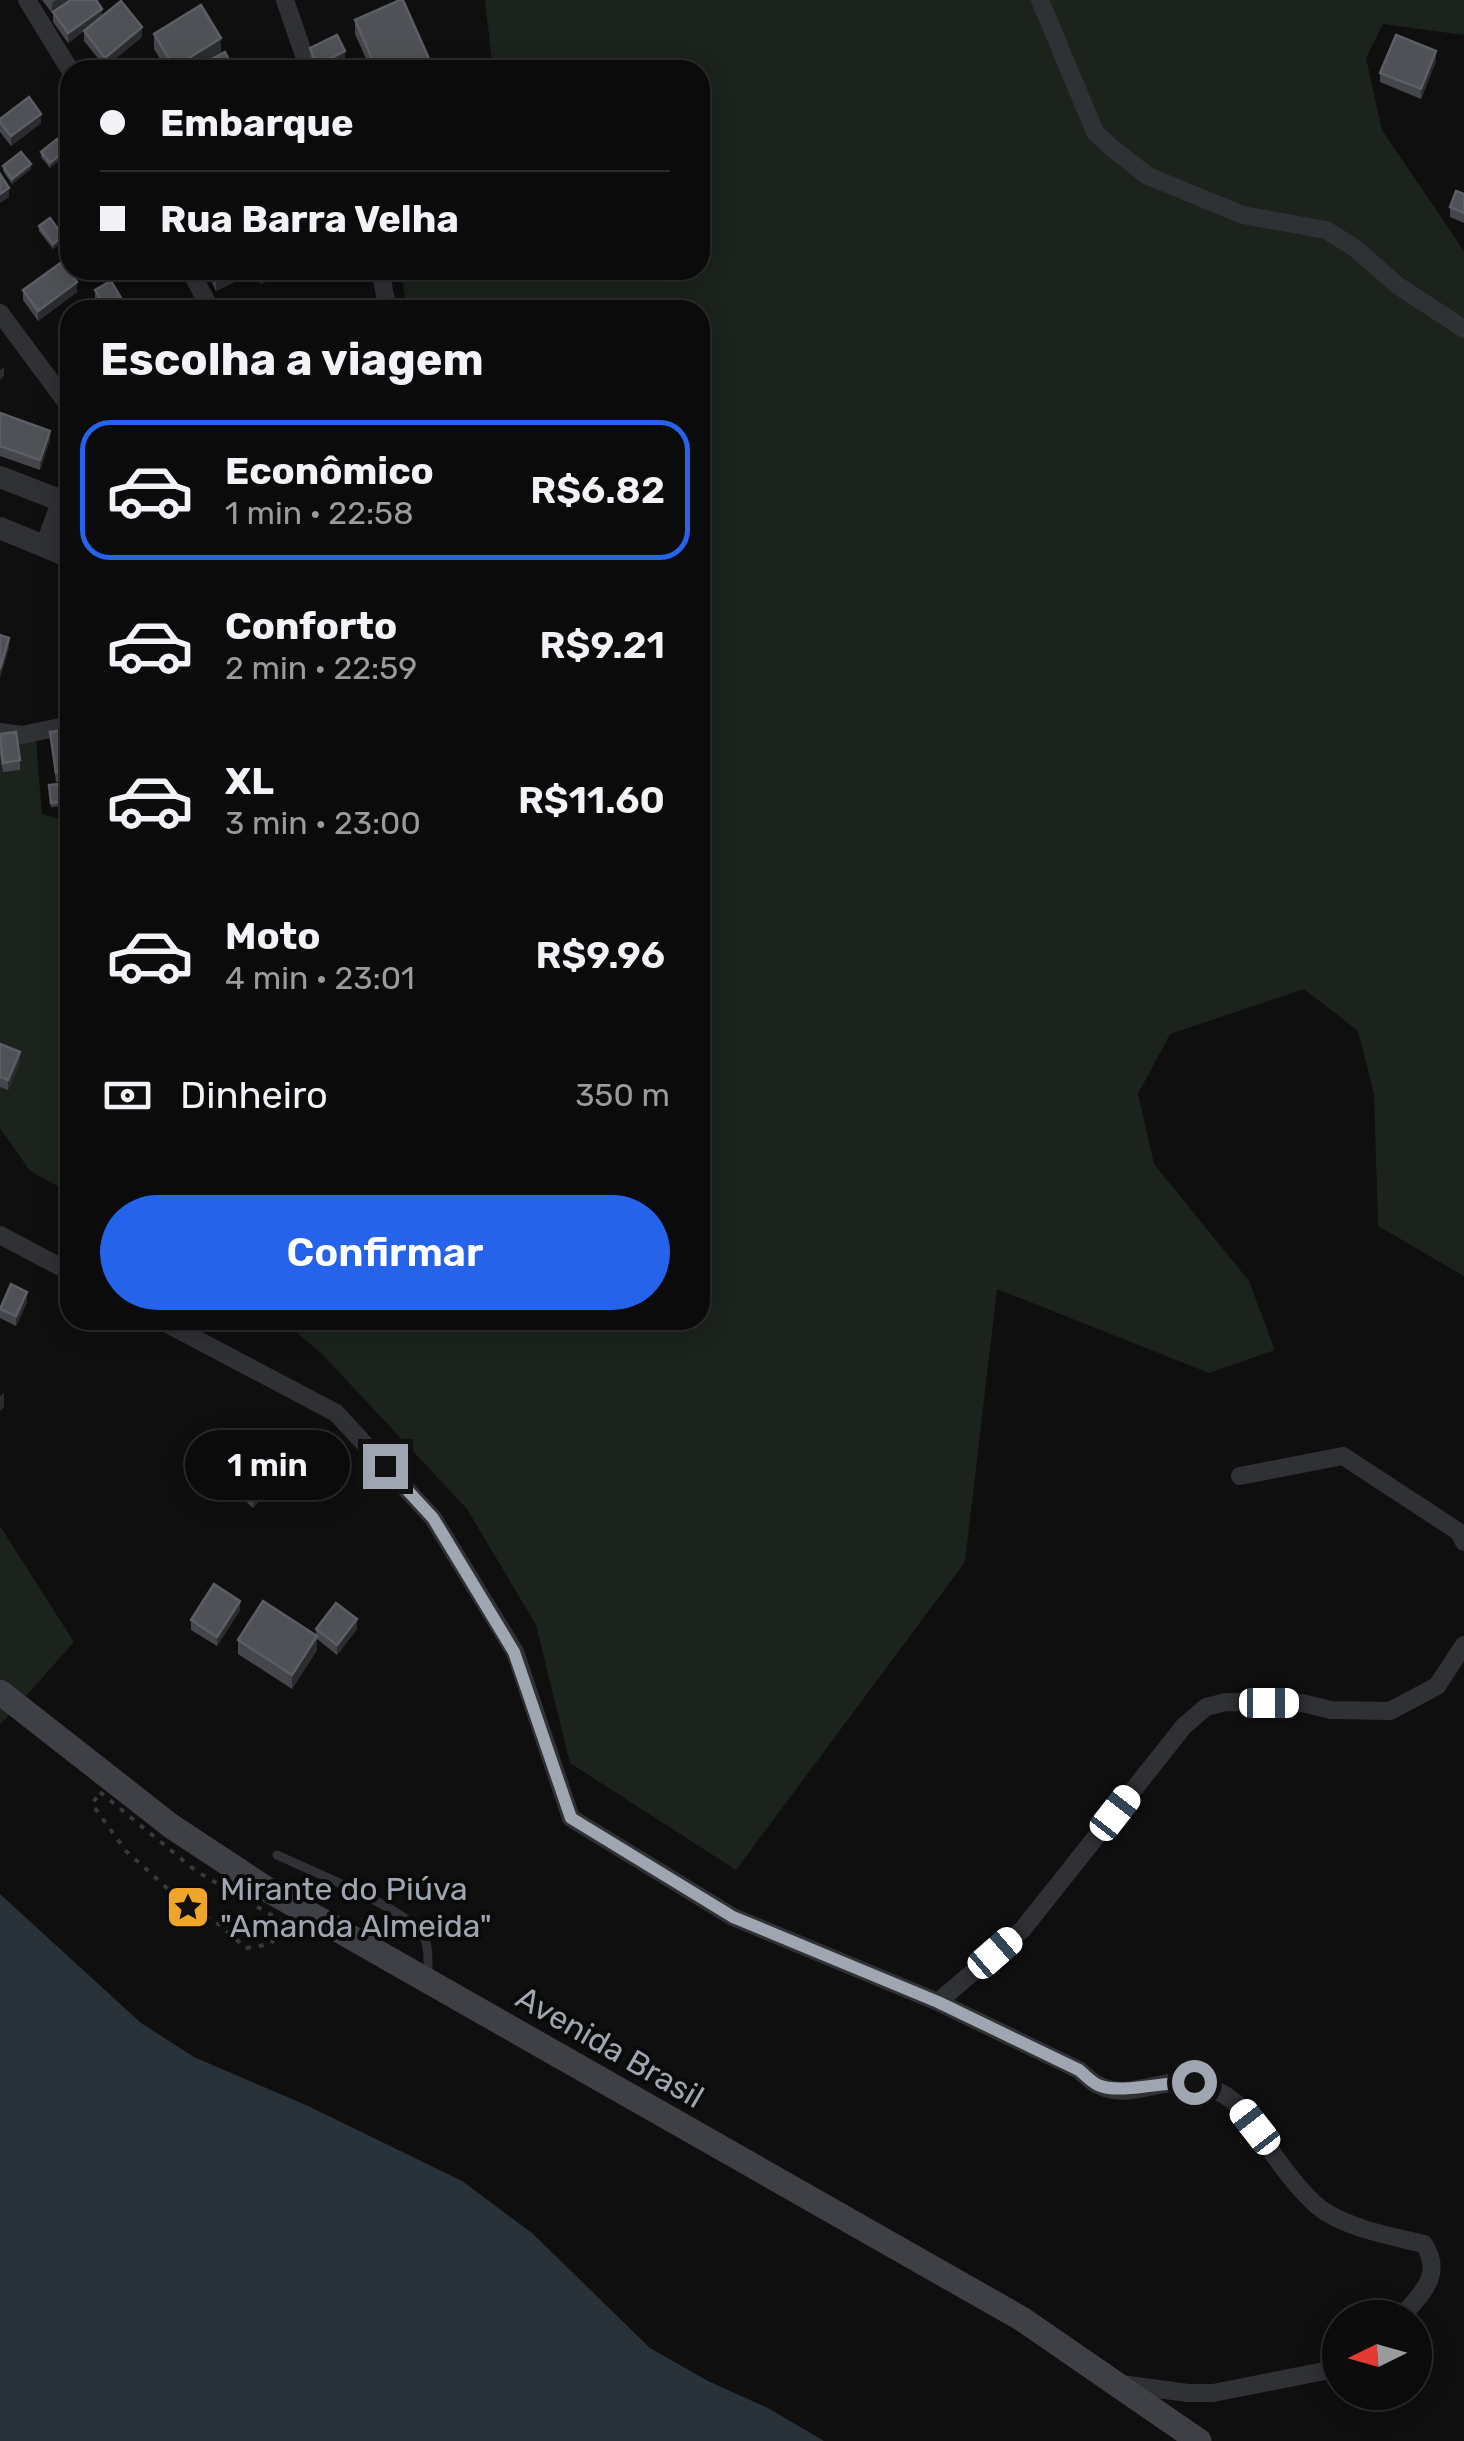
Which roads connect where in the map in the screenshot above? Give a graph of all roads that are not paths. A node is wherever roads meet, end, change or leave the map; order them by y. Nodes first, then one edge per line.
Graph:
1 (27, 0) edge
2 (285, 0) edge
3 (1040, 0) edge
4 (64, 60) edge
5 (306, 60) edge
6 (0, 312) edge
7 (1464, 330) edge
8 (60, 393) edge
9 (0, 477) edge
10 (60, 501) edge
11 (60, 516) edge
12 (0, 528) edge
13 (46, 547) junction
14 (60, 552) edge
15 (60, 727) edge
16 (0, 732) edge
17 (0, 1236) edge
18 (60, 1267) edge
19 (179, 1330) edge
20 (1240, 1476) dead end
21 (1462, 1535) edge
22 (1464, 1645) edge
23 (0, 1692) edge
24 (277, 1855) dead end
25 (428, 1982) junction
26 (938, 2002) junction
27 (1416, 2300) edge
28 (1322, 2371) edge
29 (1111, 2383) junction
30 (1200, 2441) edge

1 - 4 street
2 - 5 street
3 - 7 street
6 - 8 street
9 - 10 street
11 - 13 street
12 - 13 street
13 - 14 street
15 - 16 street
17 - 18 street
19 - 26 street
20 - 21 street
22 - 26 street
23 - 25 main road, Avenida Brasil
24 - 25 lane
25 - 29 main road, Avenida Brasil
26 - 27 street
28 - 29 street
29 - 30 main road, Avenida Brasil

